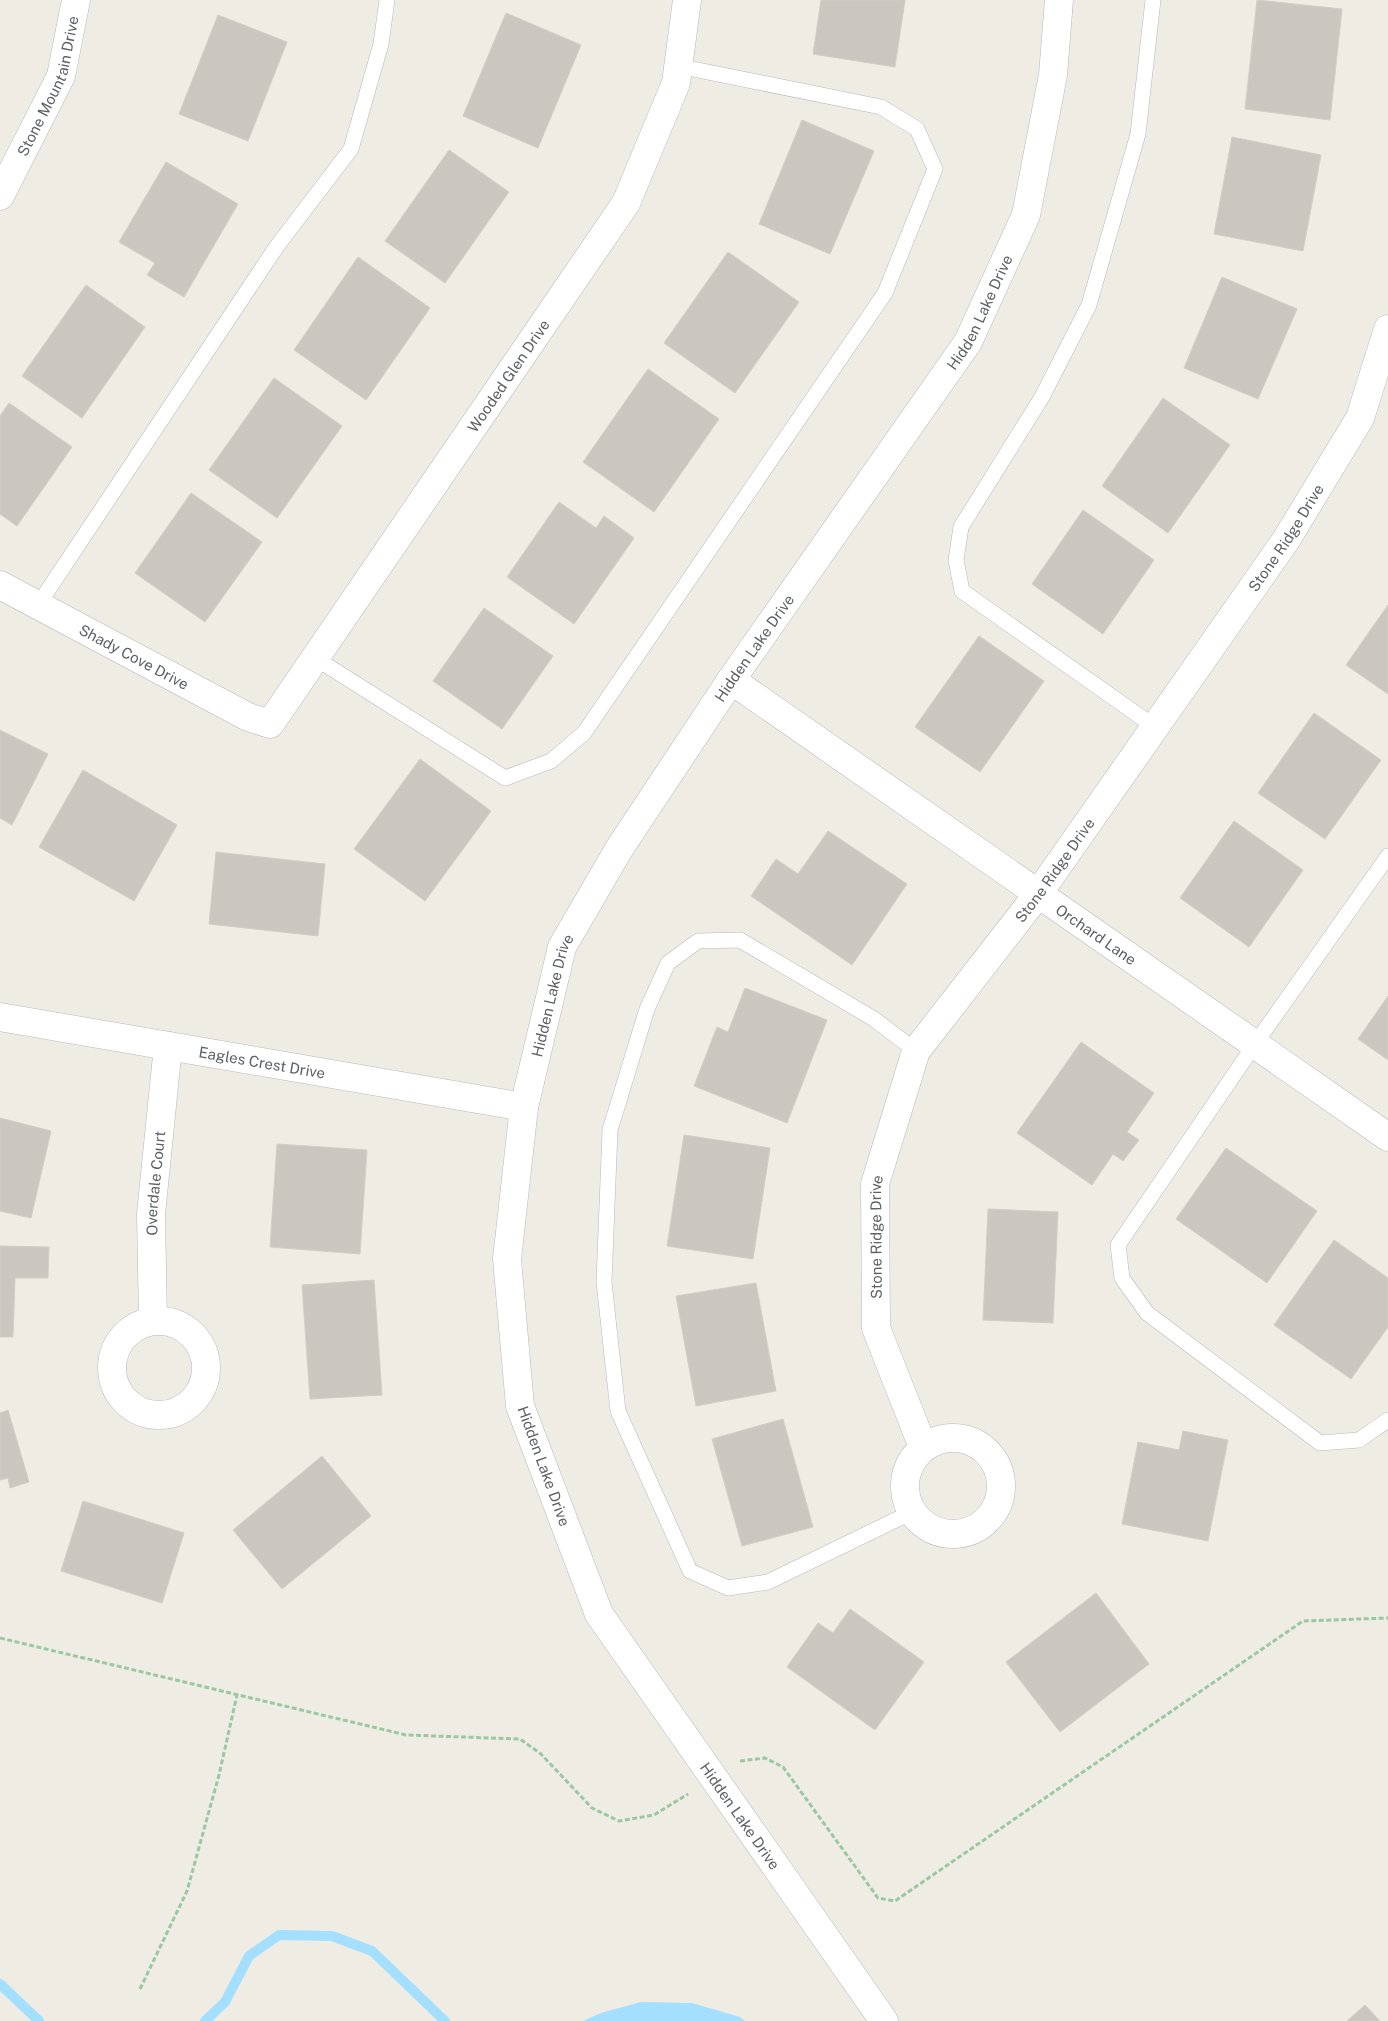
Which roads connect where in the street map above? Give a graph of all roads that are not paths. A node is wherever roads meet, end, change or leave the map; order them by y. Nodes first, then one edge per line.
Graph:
1 (76, 0) edge
2 (387, 0) edge
3 (687, 0) edge
4 (1058, 0) edge
5 (1153, 0) edge
6 (678, 66) junction
7 (0, 196) edge
8 (1388, 330) edge
9 (0, 585) edge
10 (38, 605) junction
11 (316, 658) junction
12 (731, 680) junction
13 (270, 724) joint
14 (1155, 727) junction
15 (1388, 856) edge
16 (1038, 894) junction
17 (0, 1018) edge
18 (1255, 1044) junction
19 (168, 1046) junction
20 (916, 1051) junction
21 (524, 1106) junction
22 (1388, 1137) edge
23 (153, 1321) dead end
24 (1388, 1420) edge
25 (923, 1447) junction
26 (912, 1512) junction
27 (884, 2021) edge

1 - 7 street, Stone Mountain Drive
2 - 10 lane
3 - 6 street, Wooded Glen Drive
4 - 12 street, Hidden Lake Drive
5 - 14 lane
6 - 11 street, Wooded Glen Drive
6 - 11 lane
8 - 14 street, Stone Ridge Drive
9 - 10 street, Shady Cove Drive
10 - 13 street, Shady Cove Drive
11 - 13 street, Wooded Glen Drive
12 - 16 street, Orchard Lane
12 - 21 street, Hidden Lake Drive
14 - 16 street, Stone Ridge Drive
15 - 18 lane
16 - 18 street, Orchard Lane
16 - 20 street, Stone Ridge Drive
17 - 19 street, Eagles Crest Drive
18 - 22 street, Orchard Lane
18 - 24 lane
19 - 21 street, Eagles Crest Drive
19 - 23 street, Overdale Court
20 - 25 street, Stone Ridge Drive
20 - 26 lane
21 - 27 street, Hidden Lake Drive
25 - 26 street
25 - 26 street

